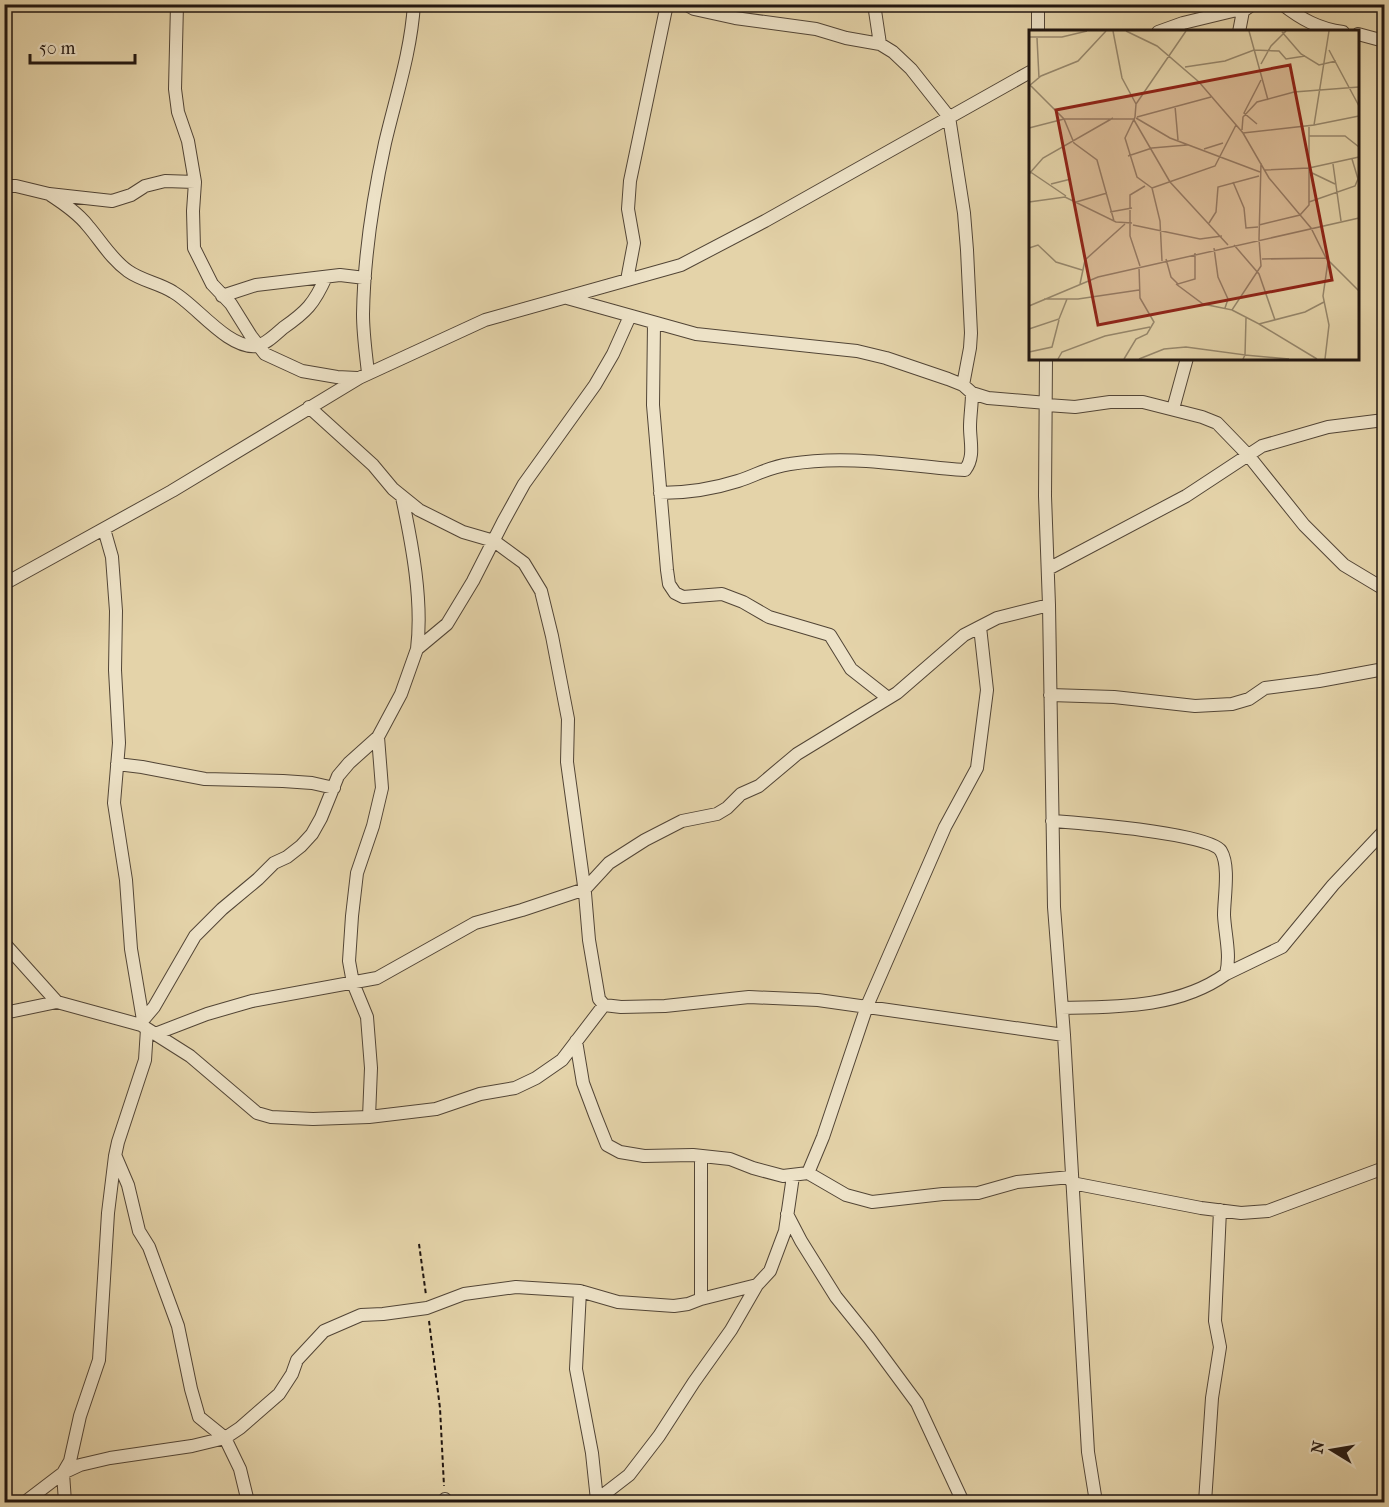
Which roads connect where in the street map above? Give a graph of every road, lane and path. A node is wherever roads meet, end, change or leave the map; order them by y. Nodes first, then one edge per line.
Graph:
1 (177, 4) edge
2 (414, 4) edge
3 (667, 4) edge
4 (874, 4) edge
5 (1038, 4) edge
6 (1282, 4) edge
7 (686, 5) edge
8 (1248, 8) edge
9 (664, 22) junction
10 (1038, 30) edge
11 (1164, 30) edge
12 (1240, 30) edge
13 (1328, 30) edge
14 (1359, 34) edge
15 (1384, 41) edge
16 (880, 44) junction
17 (1029, 73) edge
18 (949, 117) junction
19 (195, 182) junction
20 (4, 186) edge
21 (49, 194) junction
22 (326, 277) junction
23 (364, 278) junction
24 (627, 280) junction
25 (222, 296) junction
26 (566, 298) junction
27 (630, 316) junction
28 (654, 323) junction
29 (258, 346) junction
30 (1046, 360) edge
31 (1186, 360) edge
32 (363, 376) junction
33 (967, 389) junction
34 (1047, 404) junction
35 (309, 407) junction
36 (1173, 410) junction
37 (1384, 420) edge
38 (1248, 455) junction
39 (660, 493) junction
40 (402, 497) junction
41 (104, 529) junction
42 (494, 541) junction
43 (1048, 569) junction
44 (4, 584) edge
45 (1384, 588) edge
46 (1049, 605) junction
47 (980, 627) junction
48 (417, 649) junction
49 (1384, 669) edge
50 (1050, 695) junction
51 (888, 698) junction
52 (378, 737) junction
53 (117, 764) junction
54 (334, 789) junction
55 (1052, 820) junction
56 (1384, 828) edge
57 (585, 889) junction
58 (4, 943) edge
59 (1226, 974) junction
60 (353, 983) junction
61 (57, 1002) junction
62 (604, 1005) junction
63 (867, 1006) junction
64 (1062, 1008) junction
65 (4, 1013) edge
66 (147, 1027) junction
67 (1064, 1035) junction
68 (576, 1041) junction
69 (369, 1117) junction
70 (115, 1156) junction
71 (701, 1156) junction
72 (1384, 1167) edge
73 (808, 1173) junction
74 (793, 1176) junction
75 (1072, 1180) junction
76 (1221, 1210) junction
77 (787, 1214) junction
78 (419, 1244) dead end
79 (757, 1285) junction
80 (580, 1292) junction
81 (701, 1299) junction
82 (427, 1308) junction
83 (225, 1438) junction
84 (63, 1473) junction
85 (445, 1501) edge
86 (596, 1501) edge
87 (25, 1503) edge
88 (65, 1503) edge
89 (248, 1503) edge
90 (963, 1503) edge
91 (1096, 1503) edge
92 (1205, 1503) edge

1 - 19 street
2 - 23 street
3 - 9 street
4 - 16 street
5 - 10 street
6 - 13 street
7 - 9 street
7 - 16 street
8 - 11 street
8 - 12 street
9 - 24 street
14 - 15 street
16 - 18 street
17 - 18 street
18 - 24 street
18 - 33 street
19 - 21 street
19 - 25 street
20 - 21 street
21 - 29 street
22 - 23 street
22 - 25 street
22 - 29 street
23 - 32 street
24 - 26 street
25 - 29 street
26 - 27 street
26 - 32 street
27 - 28 street
27 - 42 street
28 - 33 street
28 - 39 street
29 - 32 street
30 - 34 street
31 - 36 street
32 - 35 street
33 - 34 street
33 - 39 street
34 - 36 street
34 - 43 street
35 - 40 street
35 - 41 street
36 - 38 street
37 - 38 street
38 - 43 street
38 - 45 street
39 - 51 street
40 - 42 street
40 - 48 street
41 - 44 street
41 - 53 street
42 - 48 street
42 - 57 street
43 - 46 street
46 - 47 street
46 - 50 street
47 - 51 street
47 - 63 street
48 - 52 street
49 - 50 street
50 - 55 street
51 - 57 street
52 - 54 street
52 - 60 street
53 - 54 street
53 - 66 street
54 - 66 street
55 - 59 street
55 - 64 street
56 - 59 street
57 - 60 street
57 - 62 street
58 - 61 street
59 - 64 street
60 - 66 street
60 - 69 street
61 - 65 street
61 - 66 street
62 - 63 street
62 - 68 street
63 - 67 street
63 - 73 street
64 - 67 street
66 - 69 street
66 - 70 street
67 - 75 street
68 - 69 street
68 - 71 street
70 - 83 street
70 - 84 street
71 - 74 street
71 - 81 street
72 - 76 street
73 - 74 street
73 - 75 street
74 - 77 street
75 - 76 street
75 - 91 street
76 - 92 street
77 - 79 street
77 - 90 street
78 - 82 path
79 - 81 street
79 - 86 street
80 - 81 street
80 - 82 street
80 - 86 street
82 - 83 street
82 - 85 path
83 - 84 street
83 - 89 street
84 - 87 street
84 - 88 street

